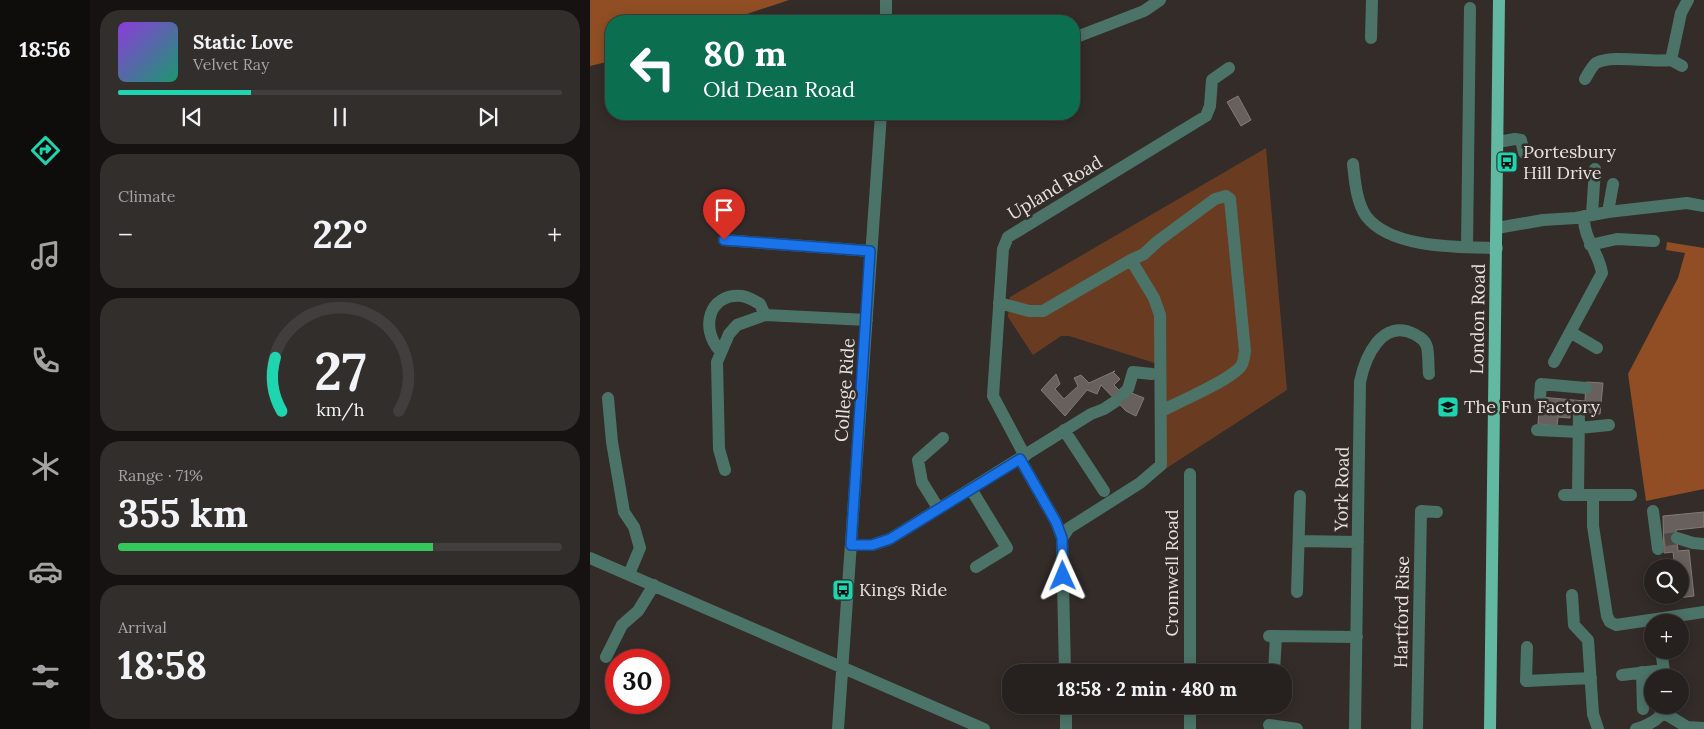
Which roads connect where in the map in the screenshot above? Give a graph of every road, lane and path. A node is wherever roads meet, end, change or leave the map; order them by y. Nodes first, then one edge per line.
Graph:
1 (886, 0) edge
2 (1160, 0) edge
3 (1372, 0) edge
4 (1499, 0) edge
5 (1688, 0) edge
6 (1470, 8) dead end
7 (886, 15) edge
8 (1080, 36) edge
9 (1370, 38) dead end
10 (1229, 68) dead end
11 (1585, 79) dead end
12 (881, 120) edge
13 (1498, 142) junction
14 (1524, 153) dead end
15 (1353, 164) dead end
16 (1595, 169) dead end
17 (1613, 184) dead end
18 (1704, 206) edge
19 (1608, 212) junction
20 (1588, 215) junction
21 (1497, 228) junction
22 (724, 240) dead end
23 (1654, 241) dead end
24 (1590, 245) junction
25 (1467, 247) junction
26 (1497, 248) junction
27 (870, 251) junction
28 (1131, 260) junction
29 (999, 304) junction
30 (765, 315) junction
31 (868, 320) junction
32 (1570, 332) junction
33 (1597, 348) dead end
34 (720, 351) junction
35 (1554, 362) dead end
36 (1152, 374) dead end
37 (1429, 374) dead end
38 (1540, 397) dead end
39 (608, 398) dead end
40 (1162, 411) junction
41 (1579, 419) junction
42 (1609, 425) dead end
43 (1064, 430) junction
44 (1537, 430) dead end
45 (943, 438) dead end
46 (1022, 458) junction
47 (725, 470) dead end
48 (1190, 474) dead end
49 (971, 489) junction
50 (1104, 491) dead end
51 (1578, 494) junction
52 (1564, 495) dead end
53 (1631, 495) dead end
54 (1300, 496) dead end
55 (1593, 496) junction
56 (938, 508) junction
57 (1653, 511) dead end
58 (1436, 512) dead end
59 (1062, 538) junction
60 (1299, 541) junction
61 (1358, 542) junction
62 (1704, 544) edge
63 (851, 545) junction
64 (590, 558) edge
65 (976, 566) dead end
66 (629, 574) junction
67 (654, 585) junction
68 (1297, 592) dead end
69 (1572, 595) dead end
70 (1704, 612) edge
71 (1689, 615) edge
72 (1644, 622) edge
73 (1357, 637) junction
74 (1527, 647) dead end
75 (610, 649) edge
76 (1065, 664) edge
77 (1190, 664) edge
78 (1274, 664) edge
79 (841, 668) junction
80 (1642, 672) joint
81 (1622, 674) dead end
82 (1591, 678) junction
83 (1643, 709) dead end
84 (1066, 714) edge
85 (1190, 714) edge
86 (1660, 714) edge
87 (1670, 714) edge
88 (1269, 725) dead end
89 (1682, 727) edge
90 (1704, 728) edge
91 (838, 729) edge
92 (984, 729) edge
93 (1066, 729) edge
94 (1190, 729) edge
95 (1297, 729) edge
96 (1355, 729) edge
97 (1417, 729) edge
98 (1490, 729) edge
99 (1598, 729) edge
100 (1636, 729) edge

1 - 7 street
2 - 8 street
3 - 9 street
4 - 13 main road, London Road
5 - 11 street
6 - 25 street, London Road
10 - 29 street, Upland Road
12 - 27 street, College Ride
13 - 14 street
13 - 21 main road, London Road
15 - 25 street
16 - 20 street
17 - 19 street
18 - 19 street
19 - 20 street
20 - 21 street
20 - 24 street
21 - 26 main road, London Road
22 - 27 street
23 - 24 street
24 - 32 street
25 - 26 street
26 - 98 main road, London Road
27 - 31 street, College Ride
28 - 29 street
28 - 40 street
28 - 40 street
29 - 46 street, Upland Road
30 - 31 street
30 - 34 street
30 - 34 street
31 - 63 street, College Ride
32 - 33 street
32 - 35 street
34 - 47 street
36 - 43 street
37 - 61 street, York Road
38 - 41 street
39 - 66 street
40 - 59 street
41 - 42 street
41 - 44 street
41 - 51 street
43 - 46 street
43 - 50 street
45 - 56 street
46 - 49 street
46 - 59 street, Upland Road
48 - 77 street, Cromwell Road
49 - 56 street
49 - 65 street
51 - 52 street
51 - 55 street
53 - 55 street
54 - 60 street
55 - 72 street
56 - 63 street
57 - 62 street
58 - 97 street, Hartford Rise
59 - 76 street
60 - 61 street
60 - 68 street
61 - 73 street, York Road
63 - 79 street, College Ride
64 - 66 street
66 - 67 street
67 - 75 street
67 - 79 street
69 - 82 street
70 - 71 street
73 - 78 street
73 - 96 street, York Road
74 - 82 street
79 - 91 street, College Ride
79 - 92 street
80 - 81 street
80 - 83 street
82 - 99 street
84 - 93 street
85 - 94 street
86 - 100 street
87 - 89 street
88 - 95 street
89 - 90 street

